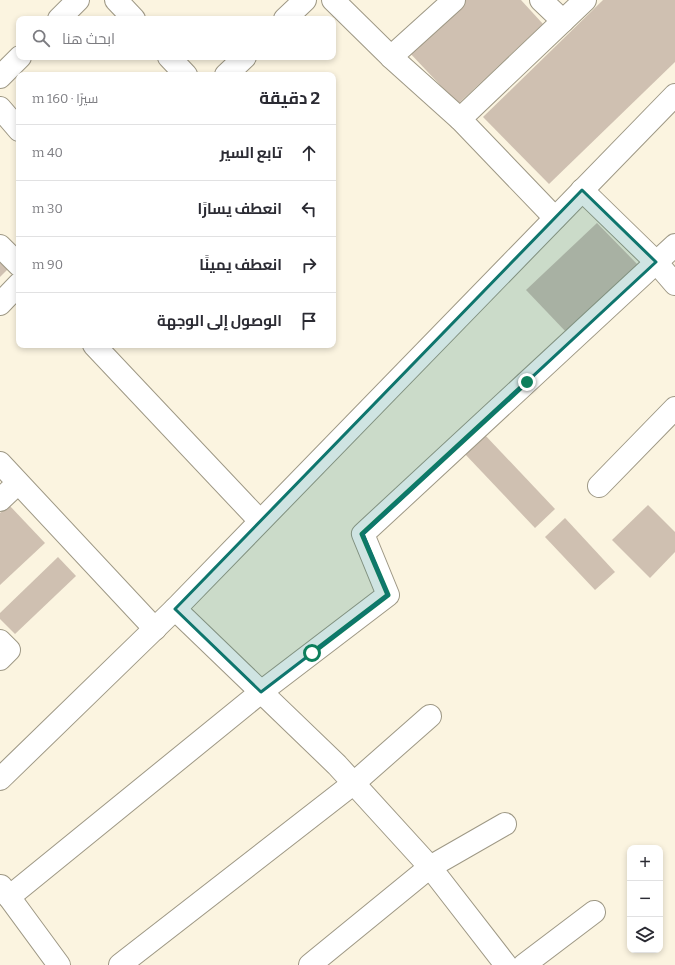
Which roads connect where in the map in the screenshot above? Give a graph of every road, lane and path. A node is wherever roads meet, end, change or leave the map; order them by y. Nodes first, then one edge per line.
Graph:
1 (78, 0) edge
2 (116, 0) edge
3 (305, 0) edge
4 (333, 0) edge
5 (454, 0) edge
6 (541, 0) edge
7 (585, 0) edge
8 (62, 16) edge
9 (131, 16) edge
10 (288, 16) edge
11 (563, 21) junction
12 (391, 57) junction
13 (17, 60) edge
14 (172, 60) edge
15 (242, 60) edge
16 (183, 72) edge
17 (229, 72) edge
18 (0, 77) edge
19 (675, 95) edge
20 (0, 108) edge
21 (460, 119) junction
22 (16, 127) edge
23 (582, 190) junction
24 (555, 218) junction
25 (675, 245) edge
26 (0, 246) edge
27 (656, 262) junction
28 (16, 263) edge
29 (675, 284) edge
30 (16, 287) edge
31 (0, 304) edge
32 (97, 348) edge
33 (675, 408) edge
34 (0, 463) edge
35 (18, 483) junction
36 (598, 486) dead end
37 (0, 500) edge
38 (260, 521) junction
39 (175, 610) junction
40 (155, 628) junction
41 (0, 641) edge
42 (0, 659) edge
43 (261, 692) junction
44 (430, 716) dead end
45 (0, 779) edge
46 (354, 783) junction
47 (505, 824) dead end
48 (430, 867) junction
49 (4, 891) edge
50 (594, 912) dead end
51 (59, 965) edge
52 (120, 965) edge
53 (310, 965) edge
54 (506, 965) edge
55 (524, 965) edge

1 - 8 street
2 - 9 street
3 - 10 street
4 - 12 street
5 - 12 street
6 - 11 street
7 - 11 street
11 - 21 street
12 - 21 street
13 - 18 street
14 - 16 street
15 - 17 street
19 - 23 street
20 - 22 street
21 - 24 street
23 - 24 street
23 - 27 street
24 - 38 street
25 - 27 street
26 - 28 street
27 - 29 street
27 - 43 street
30 - 31 street
32 - 38 street
33 - 36 street
34 - 35 street
35 - 37 street
35 - 40 street
38 - 39 street
39 - 40 street
39 - 43 street
40 - 45 street
41 - 42 street
43 - 46 street
43 - 49 street
44 - 46 street
46 - 48 street
46 - 52 street
47 - 48 street
48 - 53 street
48 - 54 street
49 - 51 street
50 - 55 street

